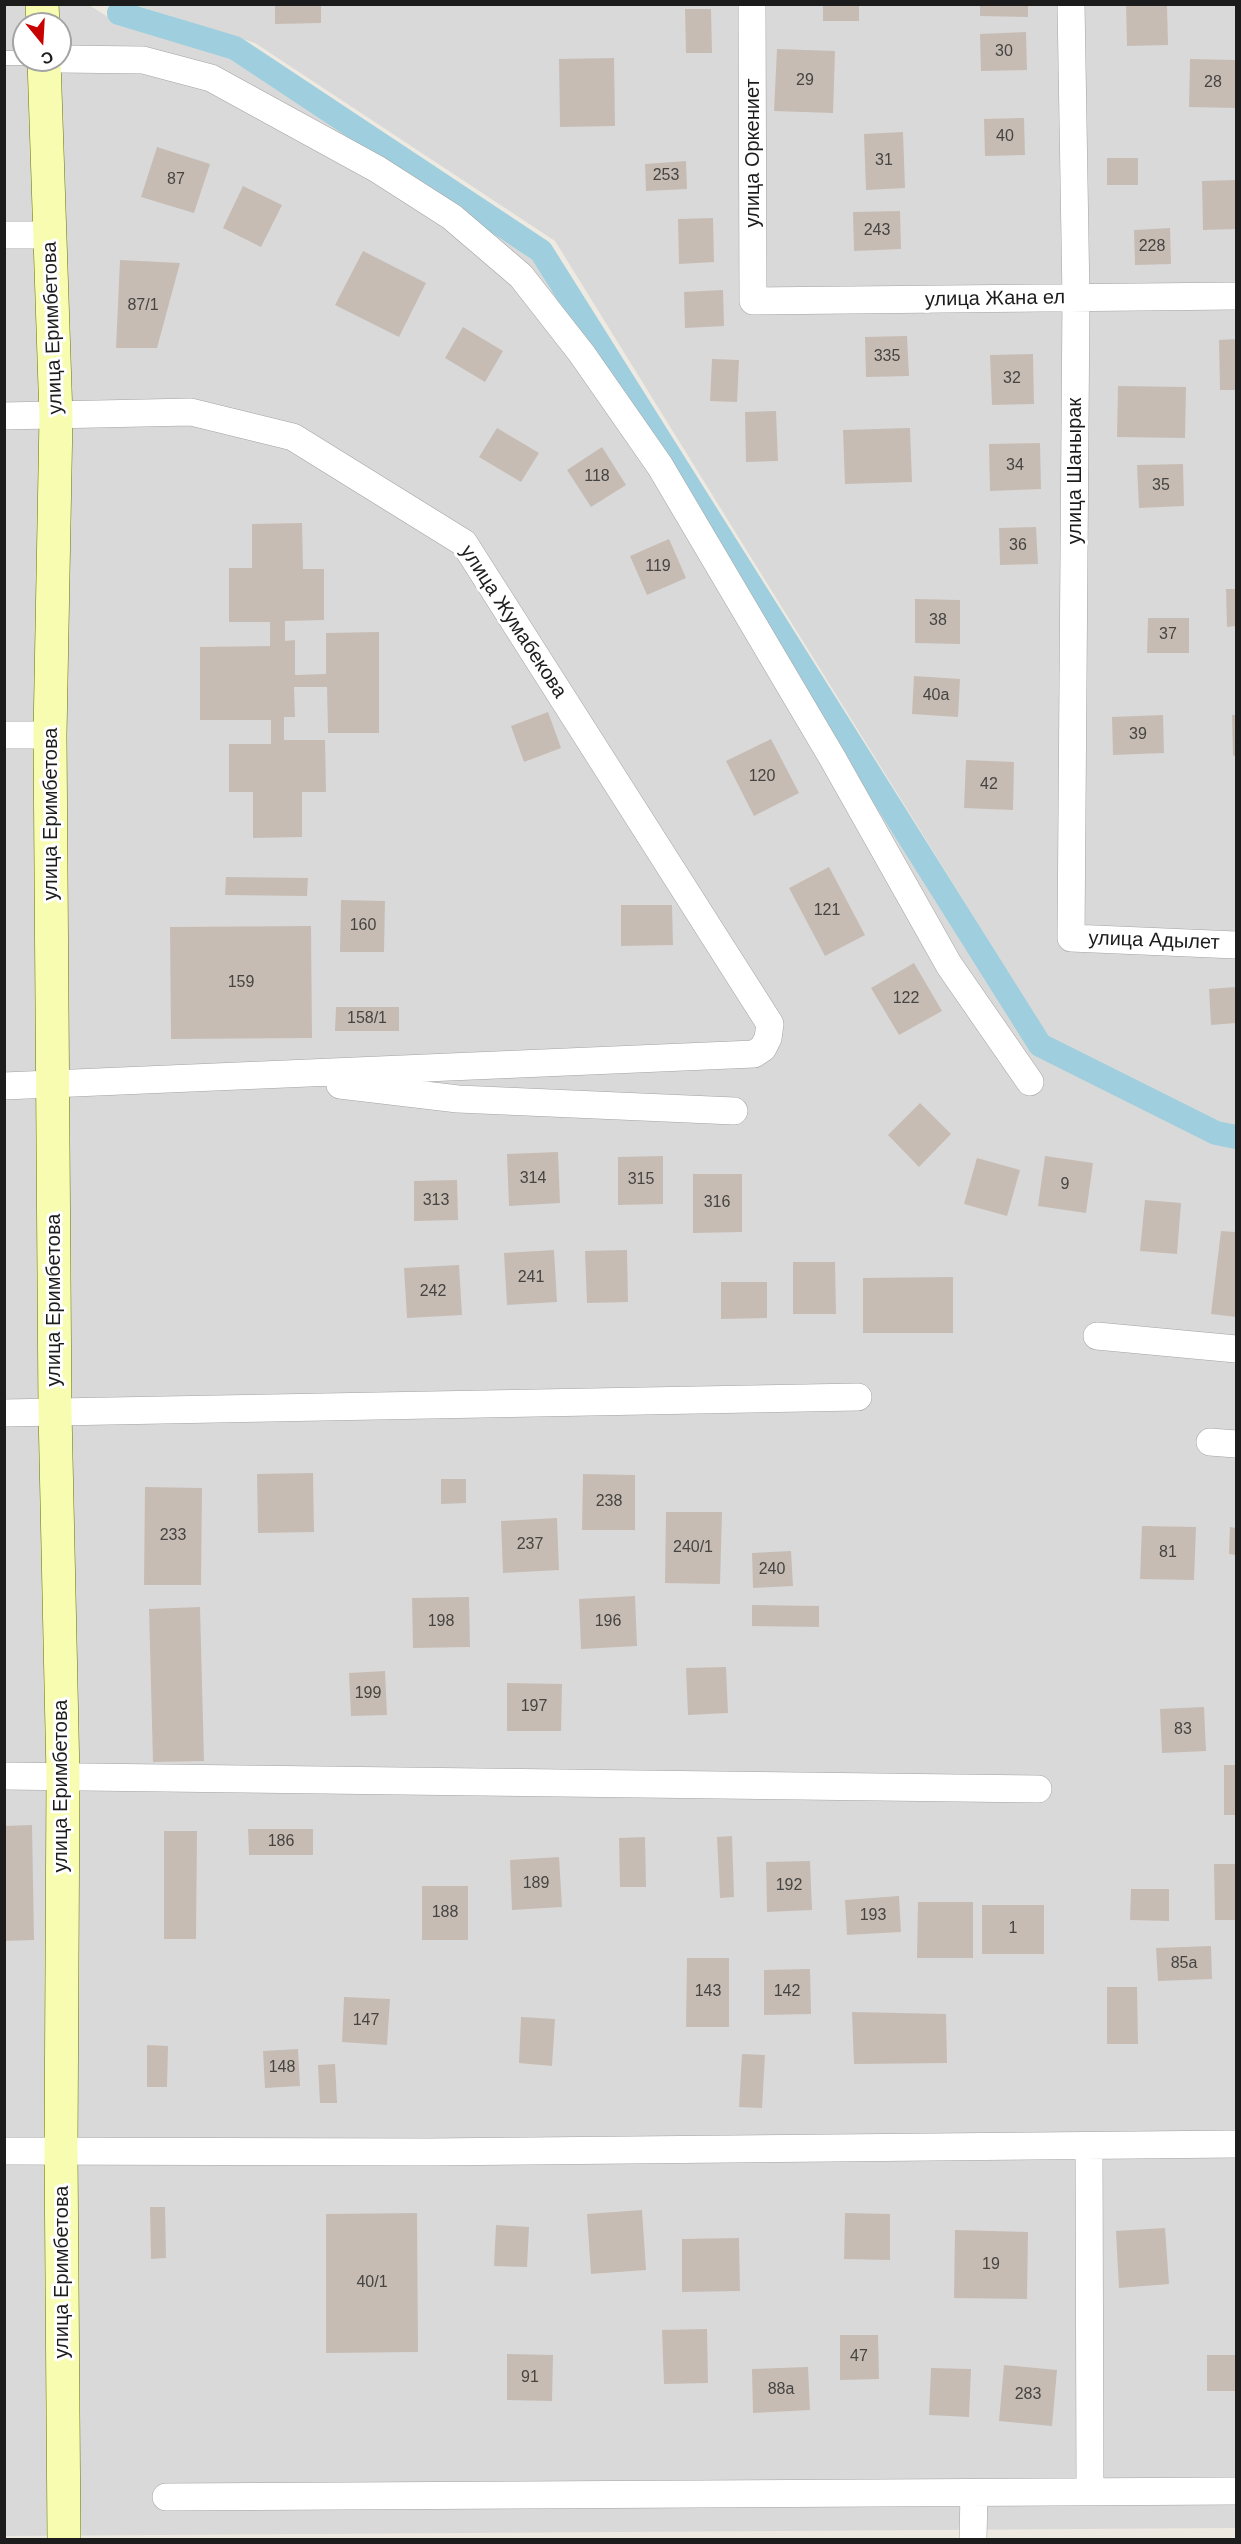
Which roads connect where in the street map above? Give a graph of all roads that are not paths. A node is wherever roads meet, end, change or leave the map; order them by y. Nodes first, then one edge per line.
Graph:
1 (752, 4) edge
2 (1071, 4) edge
3 (72, 59) edge
4 (44, 72) edge
5 (4, 235) edge
6 (50, 235) junction
7 (1236, 296) edge
8 (1076, 298) junction
9 (753, 301) joint
10 (4, 416) edge
11 (56, 417) junction
12 (4, 735) edge
13 (50, 735) junction
14 (1071, 938) joint
15 (1236, 945) edge
16 (262, 1076) junction
17 (1030, 1082) dead end
18 (52, 1085) junction
19 (4, 1086) edge
20 (734, 1111) dead end
21 (1097, 1336) dead end
22 (1236, 1349) edge
23 (858, 1397) dead end
24 (55, 1411) junction
25 (4, 1413) edge
26 (1210, 1442) dead end
27 (1236, 1444) edge
28 (4, 1776) edge
29 (63, 1776) junction
30 (1038, 1789) dead end
31 (1236, 2145) edge
32 (1089, 2146) junction
33 (4, 2151) edge
34 (61, 2151) junction
35 (1236, 2491) edge
36 (1090, 2492) junction
37 (974, 2493) junction
38 (166, 2497) dead end
39 (64, 2540) edge
40 (973, 2540) edge

1 - 9 street, улица Оркениет
2 - 8 street, улица Шанырак
3 - 17 street
4 - 6 main road, улица Еримбетова
5 - 6 street
6 - 11 main road, улица Еримбетова
7 - 8 street, улица Жана ел
8 - 9 street, улица Жана ел
8 - 14 street, улица Шанырак
10 - 11 street, улица Жумабекова
11 - 13 main road, улица Еримбетова
11 - 16 street, улица Жумабекова
12 - 13 street
13 - 18 main road, улица Еримбетова
14 - 15 street, улица Адылет
16 - 18 street
16 - 20 street
18 - 19 street
18 - 24 main road, улица Еримбетова
21 - 22 street
23 - 24 street
24 - 25 street
24 - 29 main road, улица Еримбетова
26 - 27 street
28 - 29 street
29 - 30 street
29 - 34 main road, улица Еримбетова
31 - 32 street
32 - 34 street
32 - 36 street
33 - 34 street
34 - 39 main road, улица Еримбетова
35 - 36 street
36 - 37 street
37 - 38 street
37 - 40 street

